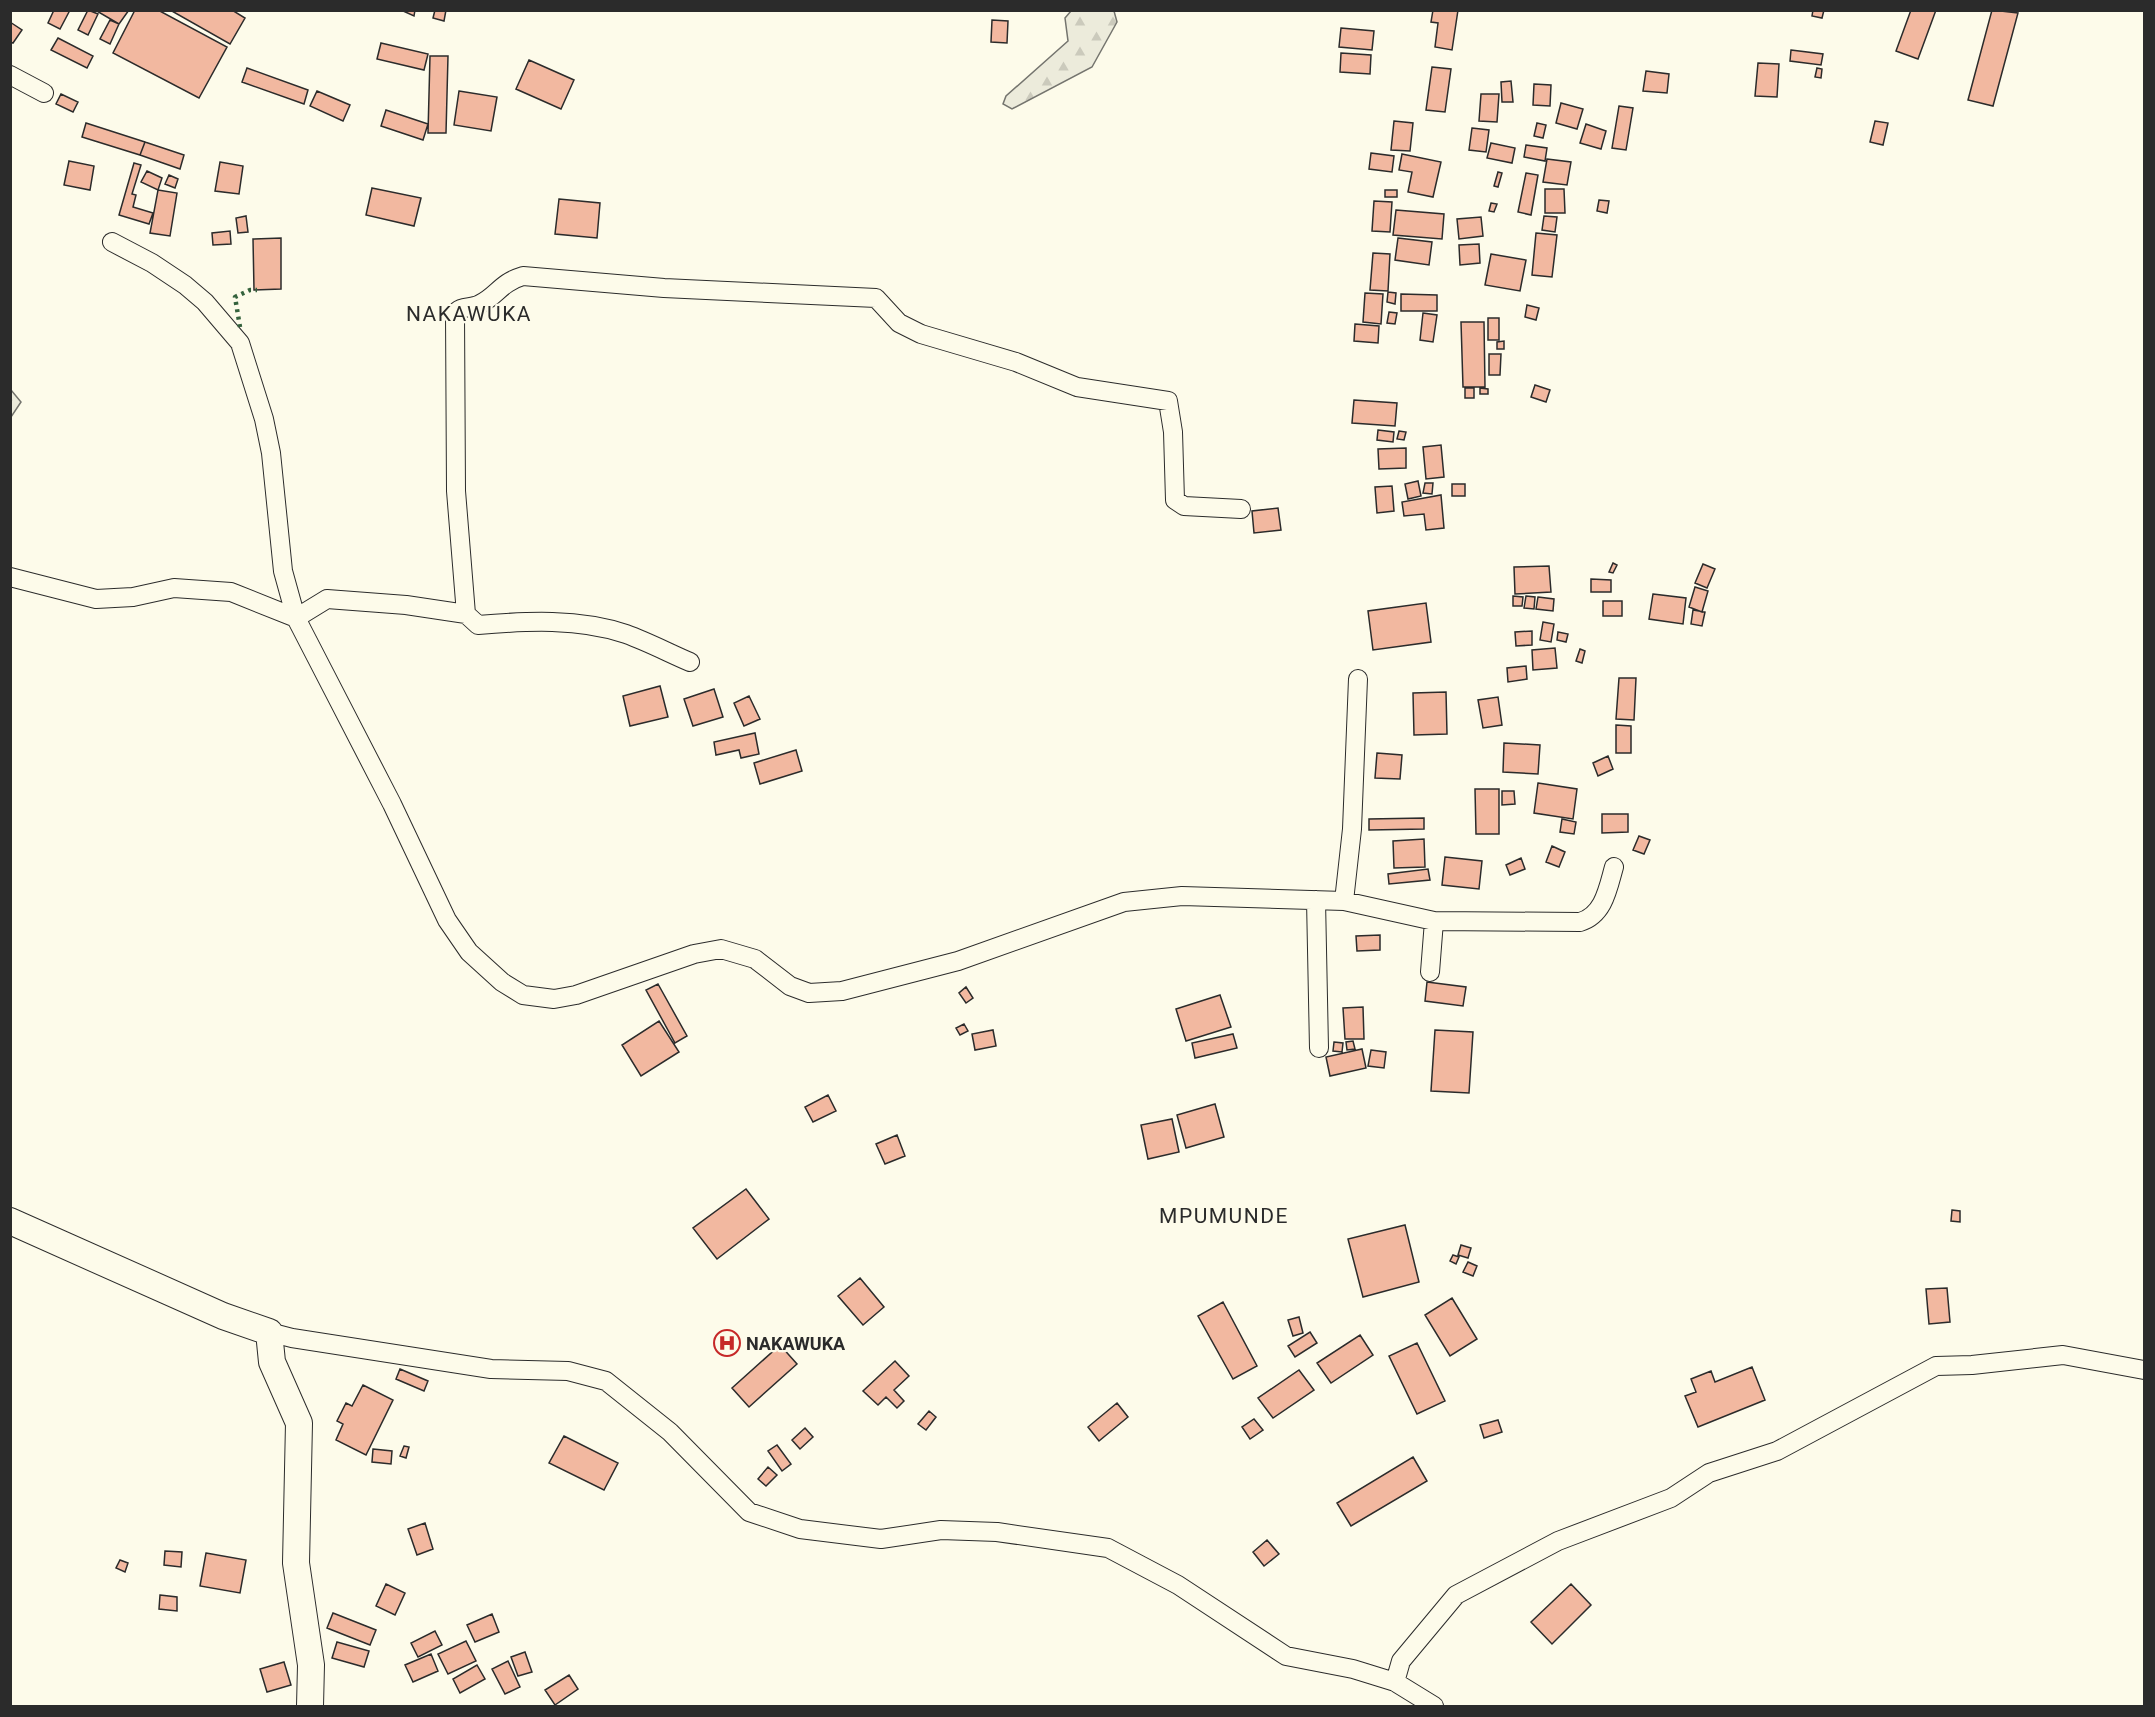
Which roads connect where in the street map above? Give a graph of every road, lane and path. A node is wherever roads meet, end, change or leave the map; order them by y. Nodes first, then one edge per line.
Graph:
1 (10, 75) edge
2 (44, 93) dead end
3 (112, 242) dead end
4 (1241, 508) dead end
5 (10, 577) edge
6 (466, 614) junction
7 (296, 618) junction
8 (690, 662) dead end
9 (1358, 679) dead end
10 (1614, 867) dead end
11 (1316, 900) junction
12 (1344, 901) junction
13 (1434, 921) junction
14 (1430, 972) dead end
15 (1319, 1048) dead end
16 (10, 1221) edge
17 (269, 1332) junction
18 (2145, 1370) edge
19 (1395, 1682) junction
20 (310, 1707) edge
21 (1434, 1707) edge

1 - 2 street
3 - 7 street
4 - 6 street
5 - 7 street
6 - 7 street
6 - 8 street
7 - 11 street
9 - 12 street
10 - 13 street
11 - 12 street
11 - 15 street
12 - 13 street
13 - 14 street
16 - 17 street
17 - 19 street
17 - 20 street
18 - 19 street
19 - 21 street

